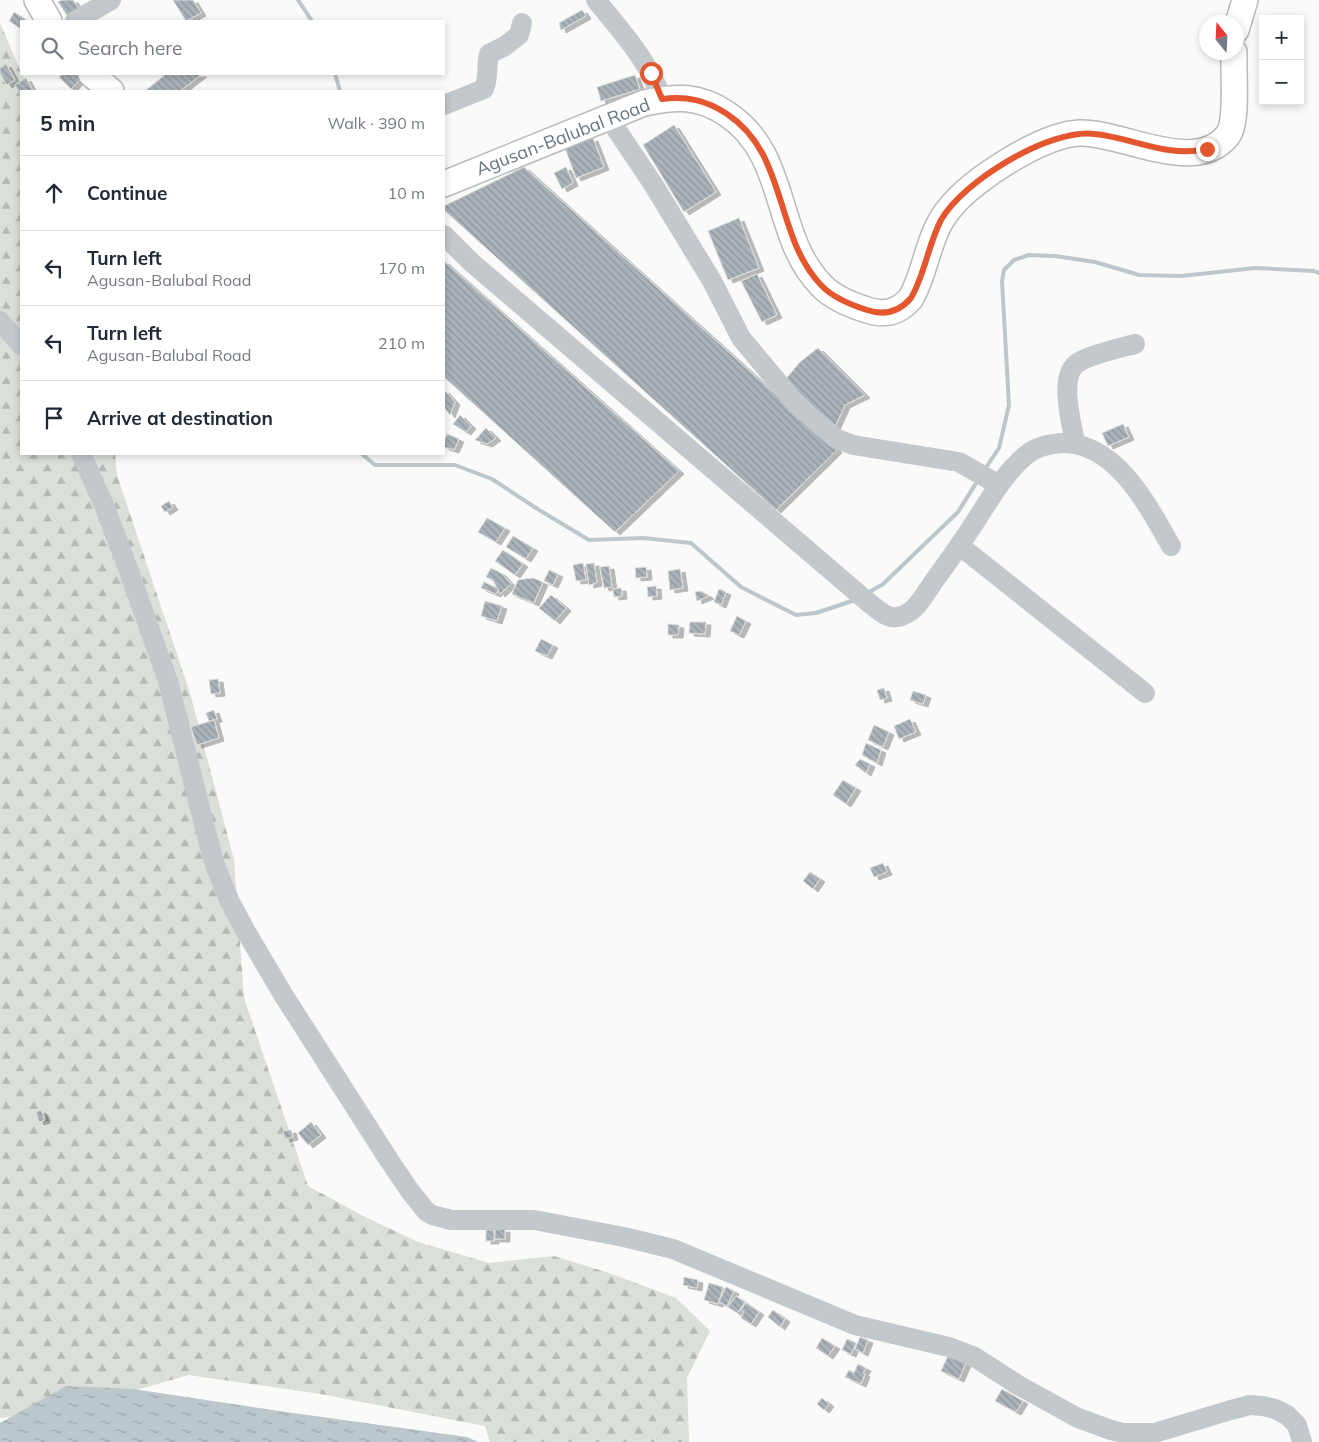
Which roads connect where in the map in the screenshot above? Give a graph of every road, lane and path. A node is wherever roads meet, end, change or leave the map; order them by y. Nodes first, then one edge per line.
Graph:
1 (37, 0) edge
2 (111, 0) edge
3 (596, 0) edge
4 (1244, 0) edge
5 (1240, 15) edge
6 (47, 20) edge
7 (77, 20) edge
8 (522, 23) dead end
9 (1234, 60) edge
10 (92, 75) edge
11 (110, 90) edge
12 (662, 99) junction
13 (445, 105) edge
14 (608, 117) junction
15 (445, 184) edge
16 (445, 236) edge
17 (0, 321) edge
18 (20, 344) edge
19 (1135, 344) dead end
20 (1075, 443) junction
21 (81, 455) edge
22 (991, 480) junction
23 (960, 546) junction
24 (1171, 546) dead end
25 (1144, 693) dead end
26 (1302, 1442) edge

1 - 6 main road
2 - 7 street
3 - 12 street
4 - 5 main road
8 - 13 street
9 - 12 main road, Agusan-Balubal Road
10 - 11 main road
12 - 14 main road, Agusan-Balubal Road
14 - 15 main road, Agusan-Balubal Road
14 - 22 street
16 - 23 street
17 - 18 street
19 - 20 street
20 - 22 street
20 - 24 street
21 - 26 street
22 - 23 street
23 - 25 street

